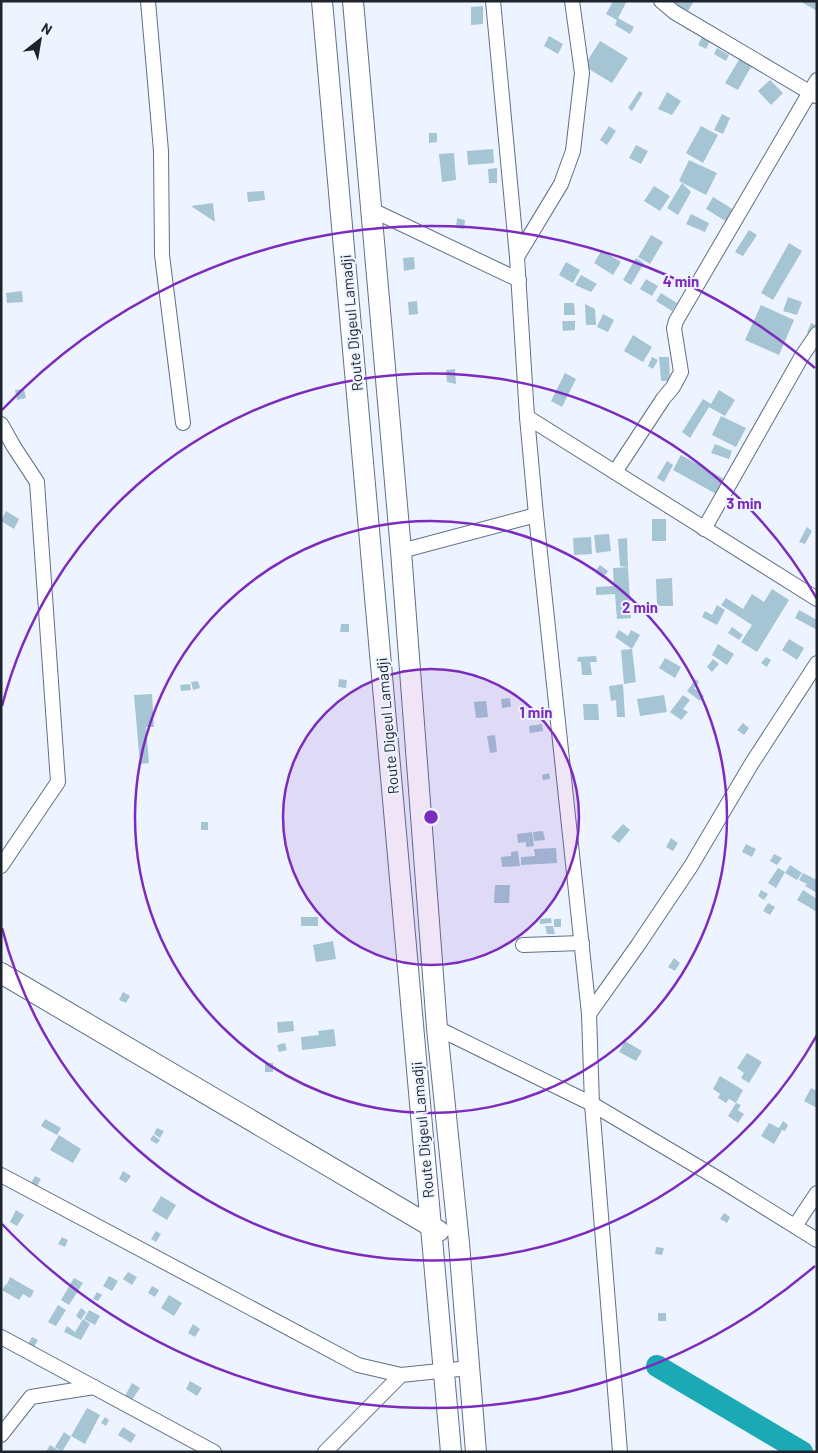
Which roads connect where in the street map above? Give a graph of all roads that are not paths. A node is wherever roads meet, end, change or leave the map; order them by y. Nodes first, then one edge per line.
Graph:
1 (148, 1) edge
2 (322, 1) edge
3 (353, 1) edge
4 (493, 1) edge
5 (572, 1) edge
6 (661, 1) edge
7 (814, 90) edge
8 (370, 208) junction
9 (517, 257) junction
10 (519, 280) junction
11 (817, 334) edge
12 (527, 417) junction
13 (183, 423) dead end
14 (1, 424) edge
15 (615, 472) junction
16 (536, 515) junction
17 (704, 529) junction
18 (402, 551) junction
19 (817, 599) edge
20 (817, 663) edge
21 (1, 866) edge
22 (582, 943) junction
23 (523, 945) dead end
24 (1, 973) edge
25 (589, 1014) junction
26 (437, 1028) junction
27 (592, 1104) junction
28 (1, 1175) edge
29 (817, 1193) edge
30 (431, 1226) junction
31 (795, 1226) junction
32 (817, 1240) edge
33 (459, 1243) junction
34 (1, 1337) edge
35 (469, 1368) junction
36 (444, 1370) junction
37 (401, 1375) junction
38 (94, 1387) junction
39 (1, 1435) edge
40 (214, 1452) edge
41 (325, 1452) edge
42 (451, 1452) edge
43 (476, 1452) edge
44 (620, 1452) edge

1 - 13 street
2 - 30 main road, Route Digeul Lamadji
3 - 8 main road, Route Digeul Lamadji
4 - 9 street
5 - 9 street
6 - 7 street
7 - 15 street
8 - 10 street
8 - 18 main road, Route Digeul Lamadji
9 - 10 street
10 - 12 street
11 - 17 street
12 - 15 street
12 - 16 street
14 - 21 street
15 - 17 street
16 - 18 street
16 - 22 street
17 - 19 street
18 - 26 main road, Route Digeul Lamadji
20 - 25 street
22 - 23 street
22 - 25 street
24 - 30 main road
25 - 27 street
26 - 27 street
26 - 33 main road, Route Digeul Lamadji
27 - 31 street
27 - 44 street
28 - 37 street
29 - 31 street
30 - 33 main road
30 - 36 main road, Route Digeul Lamadji
31 - 32 street
33 - 35 main road, Route Digeul Lamadji
34 - 38 street
35 - 36 street
35 - 43 main road, Route Digeul Lamadji
36 - 37 street
36 - 42 main road, Route Digeul Lamadji
37 - 41 street
38 - 39 street
38 - 40 street

